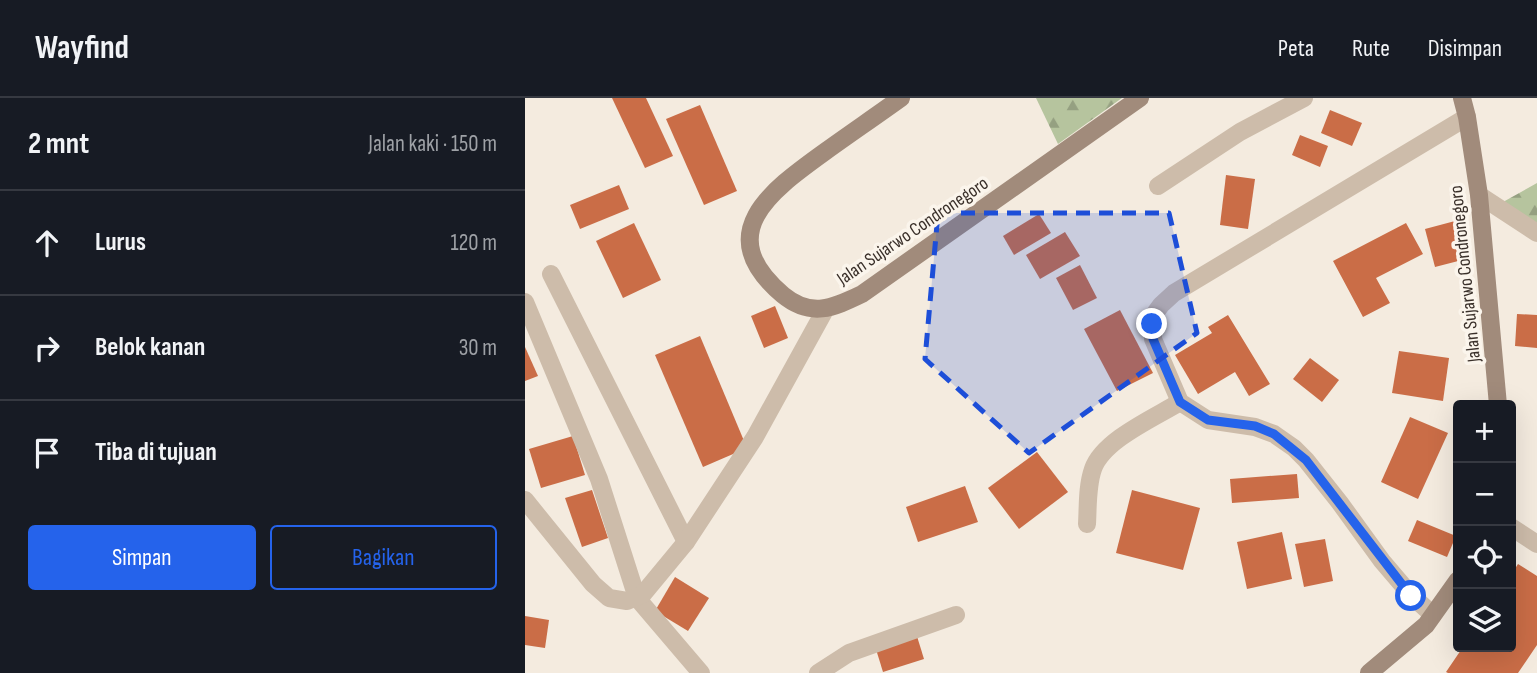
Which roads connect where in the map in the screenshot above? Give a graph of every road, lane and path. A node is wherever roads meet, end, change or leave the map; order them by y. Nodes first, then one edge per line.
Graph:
1 (901, 98) edge
2 (1140, 98) edge
3 (1304, 98) edge
4 (1462, 98) edge
5 (1467, 117) junction
6 (1158, 186) dead end
7 (1479, 195) junction
8 (1537, 233) edge
9 (551, 274) dead end
10 (525, 302) edge
11 (825, 310) junction
12 (1498, 400) edge
13 (1180, 402) junction
14 (525, 500) edge
15 (1087, 524) dead end
16 (1516, 530) edge
17 (686, 542) junction
18 (1537, 544) edge
19 (1453, 587) edge
20 (638, 598) junction
21 (956, 615) dead end
22 (1433, 615) junction
23 (701, 673) edge
24 (818, 673) edge
25 (1369, 673) edge

1 - 11 street, Jalan Sujarwo Condronegoro
2 - 11 street, Jalan Sujarwo Condronegoro
3 - 6 street
4 - 5 street, Jalan Sujarwo Condronegoro
5 - 7 street, Jalan Sujarwo Condronegoro
5 - 13 street
7 - 8 street
7 - 12 street, Jalan Sujarwo Condronegoro
9 - 17 street
10 - 20 street
11 - 17 street
13 - 15 street
13 - 22 street
14 - 20 street
16 - 18 street
17 - 20 street
19 - 22 street
20 - 23 street
21 - 24 street
22 - 25 street

